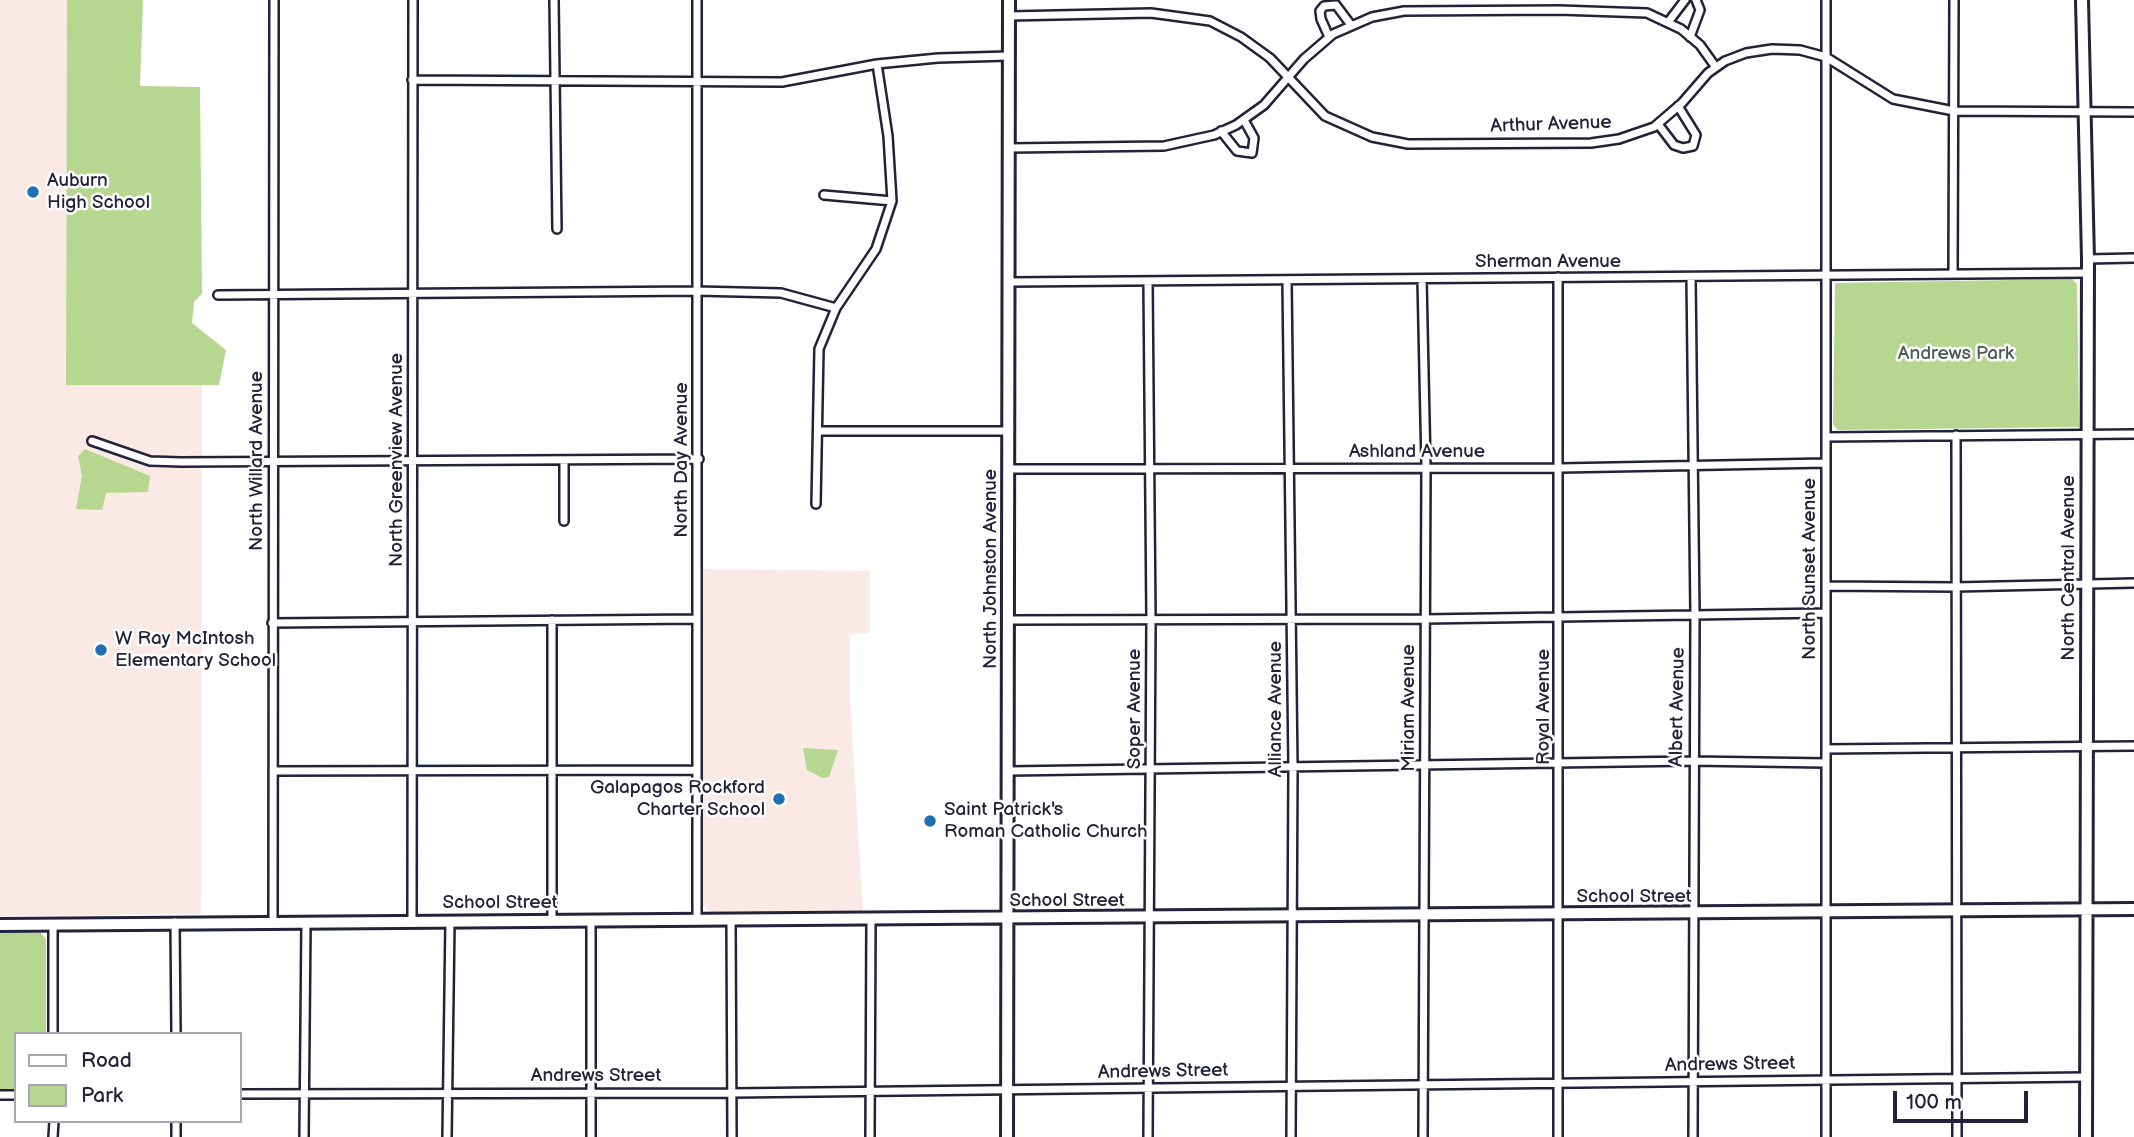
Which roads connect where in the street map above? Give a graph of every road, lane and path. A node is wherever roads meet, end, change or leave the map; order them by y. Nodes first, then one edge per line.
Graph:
1 (274, 0) edge
2 (413, 0) edge
3 (554, 0) edge
4 (697, 0) edge
5 (1010, 0) edge
6 (1559, 0) edge
7 (1685, 0) edge
8 (1696, 0) edge
9 (1826, 0) edge
10 (1954, 0) edge
11 (2082, 0) edge
12 (1559, 10) junction
13 (1009, 16) junction
14 (1669, 21) junction
15 (1351, 25) junction
16 (1329, 37) junction
17 (1690, 37) junction
18 (1009, 56) junction
19 (1826, 57) junction
20 (877, 64) junction
21 (1715, 66) junction
22 (1288, 76) junction
23 (412, 80) junction
24 (697, 80) junction
25 (554, 82) junction
26 (1678, 107) junction
27 (1954, 111) junction
28 (2082, 112) junction
29 (2134, 112) edge
30 (1244, 120) junction
31 (1658, 124) junction
32 (1221, 131) junction
33 (1009, 148) junction
34 (824, 195) dead end
35 (892, 201) junction
36 (557, 229) dead end
37 (2088, 258) junction
38 (2134, 258) edge
39 (1954, 274) junction
40 (2087, 274) junction
41 (1826, 276) junction
42 (1558, 277) junction
43 (1691, 277) junction
44 (1422, 279) junction
45 (1287, 281) junction
46 (1010, 282) junction
47 (1148, 282) junction
48 (697, 291) junction
49 (413, 292) junction
50 (218, 295) dead end
51 (274, 295) junction
52 (835, 308) junction
53 (818, 431) junction
54 (1009, 431) junction
55 (2088, 434) junction
56 (2134, 434) edge
57 (1956, 435) junction
58 (1826, 437) junction
59 (92, 441) dead end
60 (699, 459) junction
61 (564, 460) junction
62 (412, 462) junction
63 (1826, 463) junction
64 (274, 464) junction
65 (1693, 464) junction
66 (1426, 467) junction
67 (1290, 468) junction
68 (1560, 468) junction
69 (1009, 469) junction
70 (1150, 470) junction
71 (816, 505) dead end
72 (564, 522) dead end
73 (2134, 583) edge
74 (2087, 585) junction
75 (1826, 586) junction
76 (1955, 587) junction
77 (1826, 613) junction
78 (1695, 614) junction
79 (1560, 616) junction
80 (695, 619) junction
81 (1424, 619) junction
82 (552, 620) junction
83 (1009, 620) junction
84 (1292, 620) junction
85 (1152, 621) junction
86 (412, 622) junction
87 (272, 623) junction
88 (2086, 746) junction
89 (2134, 747) edge
90 (1826, 749) junction
91 (1956, 749) junction
92 (1692, 761) junction
93 (1559, 763) junction
94 (1826, 763) junction
95 (1425, 765) junction
96 (1151, 768) junction
97 (1293, 768) junction
98 (552, 770) junction
99 (695, 770) junction
100 (272, 771) junction
101 (412, 771) junction
102 (1009, 771) junction
103 (2134, 909) edge
104 (2085, 910) junction
105 (1958, 911) junction
106 (1695, 914) junction
107 (1826, 914) junction
108 (1558, 915) junction
109 (1291, 916) junction
110 (1425, 916) junction
111 (1147, 918) junction
112 (871, 919) junction
113 (1009, 919) junction
114 (412, 920) junction
115 (697, 920) junction
116 (731, 920) junction
117 (273, 921) junction
118 (450, 921) junction
119 (552, 921) junction
120 (591, 921) junction
121 (175, 922) junction
122 (306, 922) junction
123 (53, 924) junction
124 (0, 925) edge
125 (53, 1032) edge
126 (176, 1032) edge
127 (2086, 1077) junction
128 (1826, 1079) junction
129 (1956, 1079) junction
130 (1693, 1081) junction
131 (1558, 1083) junction
132 (1290, 1086) junction
133 (1424, 1086) junction
134 (1147, 1087) junction
135 (1007, 1089) junction
136 (869, 1090) junction
137 (447, 1092) junction
138 (591, 1092) junction
139 (303, 1093) junction
140 (732, 1093) junction
141 (242, 1094) edge
142 (304, 1137) edge
143 (447, 1137) edge
144 (591, 1137) edge
145 (732, 1137) edge
146 (870, 1137) edge
147 (1007, 1137) edge
148 (1148, 1137) edge
149 (1291, 1137) edge
150 (1423, 1137) edge
151 (1558, 1137) edge
152 (1693, 1137) edge
153 (1826, 1137) edge
154 (1957, 1137) edge
155 (2086, 1137) edge

1 - 51 street, North Willard Avenue
2 - 23 street, North Greenview Avenue
3 - 25 street
4 - 24 street, North Day Avenue
5 - 13 main road, North Johnston Avenue
6 - 12 street
7 - 14 street
8 - 17 street
9 - 19 street, North Sunset Avenue
10 - 27 street
11 - 28 main road, North Central Avenue
12 - 14 street
12 - 15 street
13 - 18 main road, North Johnston Avenue
13 - 22 street, Arthur Avenue
14 - 17 street
15 - 16 street
15 - 16 street
16 - 22 street
17 - 21 street
18 - 20 street
18 - 33 main road, North Johnston Avenue
19 - 21 street, Arthur Avenue
19 - 27 street, Arthur Avenue
19 - 41 street, North Sunset Avenue
20 - 24 street
20 - 35 street
21 - 26 street, Arthur Avenue
22 - 30 street
22 - 31 street, Arthur Avenue
23 - 25 street
23 - 49 street, North Greenview Avenue
24 - 25 street
24 - 48 street, North Day Avenue
25 - 36 street
26 - 31 street, Arthur Avenue
26 - 31 street
27 - 28 street, Arthur Avenue
27 - 39 street
28 - 29 street, Arthur Avenue
28 - 37 main road, North Central Avenue
30 - 32 street
30 - 32 street
32 - 33 street
33 - 46 main road, North Johnston Avenue
34 - 35 street
35 - 52 street
37 - 38 street
37 - 40 main road, North Central Avenue
39 - 40 street, Sherman Avenue
39 - 41 street, Sherman Avenue
40 - 55 main road, North Central Avenue
41 - 43 street, Sherman Avenue
41 - 58 street, North Sunset Avenue
42 - 43 street, Sherman Avenue
42 - 44 street, Sherman Avenue
42 - 68 street, Royal Avenue
43 - 65 street, Albert Avenue
44 - 45 street, Sherman Avenue
44 - 66 street, Miriam Avenue
45 - 47 street, Sherman Avenue
45 - 67 street, Alliance Avenue
46 - 47 street, Sherman Avenue
46 - 54 main road, North Johnston Avenue
47 - 70 street, Soper Avenue
48 - 49 street
48 - 52 street
48 - 60 street, North Day Avenue
49 - 51 street
49 - 62 street, North Greenview Avenue
50 - 51 street
51 - 64 street, North Willard Avenue
52 - 53 street
53 - 54 street
53 - 71 street
54 - 69 main road, North Johnston Avenue
55 - 56 street
55 - 57 street
55 - 74 main road, North Central Avenue
57 - 58 street
57 - 76 street
58 - 63 street, North Sunset Avenue
59 - 64 street
60 - 61 street
60 - 80 street, North Day Avenue
61 - 62 street
61 - 72 street
62 - 64 street
62 - 86 street, North Greenview Avenue
63 - 65 street, Ashland Avenue
63 - 75 street, North Sunset Avenue
64 - 87 street, North Willard Avenue
65 - 68 street, Ashland Avenue
65 - 78 street, Albert Avenue
66 - 67 street, Ashland Avenue
66 - 68 street, Ashland Avenue
66 - 81 street, Miriam Avenue
67 - 70 street, Ashland Avenue
67 - 84 street, Alliance Avenue
68 - 79 street, Royal Avenue
69 - 70 street, Ashland Avenue
69 - 83 main road, North Johnston Avenue
70 - 85 street, Soper Avenue
73 - 74 street
74 - 76 street
74 - 88 main road, North Central Avenue
75 - 76 street
75 - 77 street, North Sunset Avenue
76 - 91 street
77 - 78 street
77 - 90 street, North Sunset Avenue
78 - 79 street
78 - 92 street, Albert Avenue
79 - 81 street
79 - 93 street, Royal Avenue
80 - 82 street
80 - 99 street, North Day Avenue
81 - 84 street
81 - 95 street, Miriam Avenue
82 - 86 street
82 - 98 street
83 - 85 street
83 - 102 main road, North Johnston Avenue
84 - 85 street
84 - 97 street, Alliance Avenue
85 - 96 street, Soper Avenue
86 - 87 street
86 - 101 street, North Greenview Avenue
87 - 100 street, North Willard Avenue
88 - 89 street
88 - 91 street
88 - 104 main road, North Central Avenue
90 - 91 street
90 - 94 street, North Sunset Avenue
91 - 105 street
92 - 93 street
92 - 94 street
92 - 106 street, Albert Avenue
93 - 95 street
93 - 108 street, Royal Avenue
94 - 107 street, North Sunset Avenue
95 - 97 street
95 - 110 street, Miriam Avenue
96 - 97 street
96 - 102 street
96 - 111 street, Soper Avenue
97 - 109 street, Alliance Avenue
98 - 99 street
98 - 101 street
98 - 119 street
99 - 115 street, North Day Avenue
100 - 101 street
100 - 117 street, North Willard Avenue
101 - 114 street, North Greenview Avenue
102 - 113 main road, North Johnston Avenue
103 - 104 main road, School Street
104 - 105 main road, School Street
104 - 127 main road, North Central Avenue
105 - 107 main road, School Street
105 - 129 street
106 - 107 main road, School Street
106 - 108 main road, School Street
106 - 130 street, Albert Avenue
107 - 128 street, North Sunset Avenue
108 - 110 main road, School Street
108 - 131 street, Royal Avenue
109 - 110 main road, School Street
109 - 111 main road, School Street
109 - 132 street, Alliance Avenue
110 - 133 street, Miriam Avenue
111 - 113 main road, School Street
111 - 134 street, Soper Avenue
112 - 113 main road, School Street
112 - 116 main road, School Street
112 - 136 street
113 - 135 main road, North Johnston Avenue
114 - 118 main road, School Street
114 - 122 main road, School Street
115 - 116 main road, School Street
115 - 120 main road, School Street
116 - 140 street
117 - 121 main road, School Street
117 - 122 main road, School Street
118 - 119 main road, School Street
118 - 137 street
119 - 120 main road, School Street
120 - 138 street
121 - 123 main road, School Street
121 - 126 street
122 - 139 street
123 - 124 main road, School Street
123 - 125 street
127 - 129 street, Andrews Street
127 - 155 main road, North Central Avenue
128 - 129 street, Andrews Street
128 - 130 street, Andrews Street
128 - 153 street, North Sunset Avenue
129 - 154 street
130 - 131 street, Andrews Street
130 - 152 street, Albert Avenue
131 - 133 street, Andrews Street
131 - 151 street, Royal Avenue
132 - 133 street, Andrews Street
132 - 134 street, Andrews Street
132 - 149 street, Alliance Avenue
133 - 150 street, Miriam Avenue
134 - 135 street, Andrews Street
134 - 148 street, Soper Avenue
135 - 136 street, Andrews Street
135 - 147 main road, North Johnston Avenue
136 - 140 street, Andrews Street
136 - 146 street
137 - 138 street, Andrews Street
137 - 139 street, Andrews Street
137 - 143 street
138 - 140 street, Andrews Street
138 - 144 street
139 - 141 street, Andrews Street
139 - 142 street
140 - 145 street

